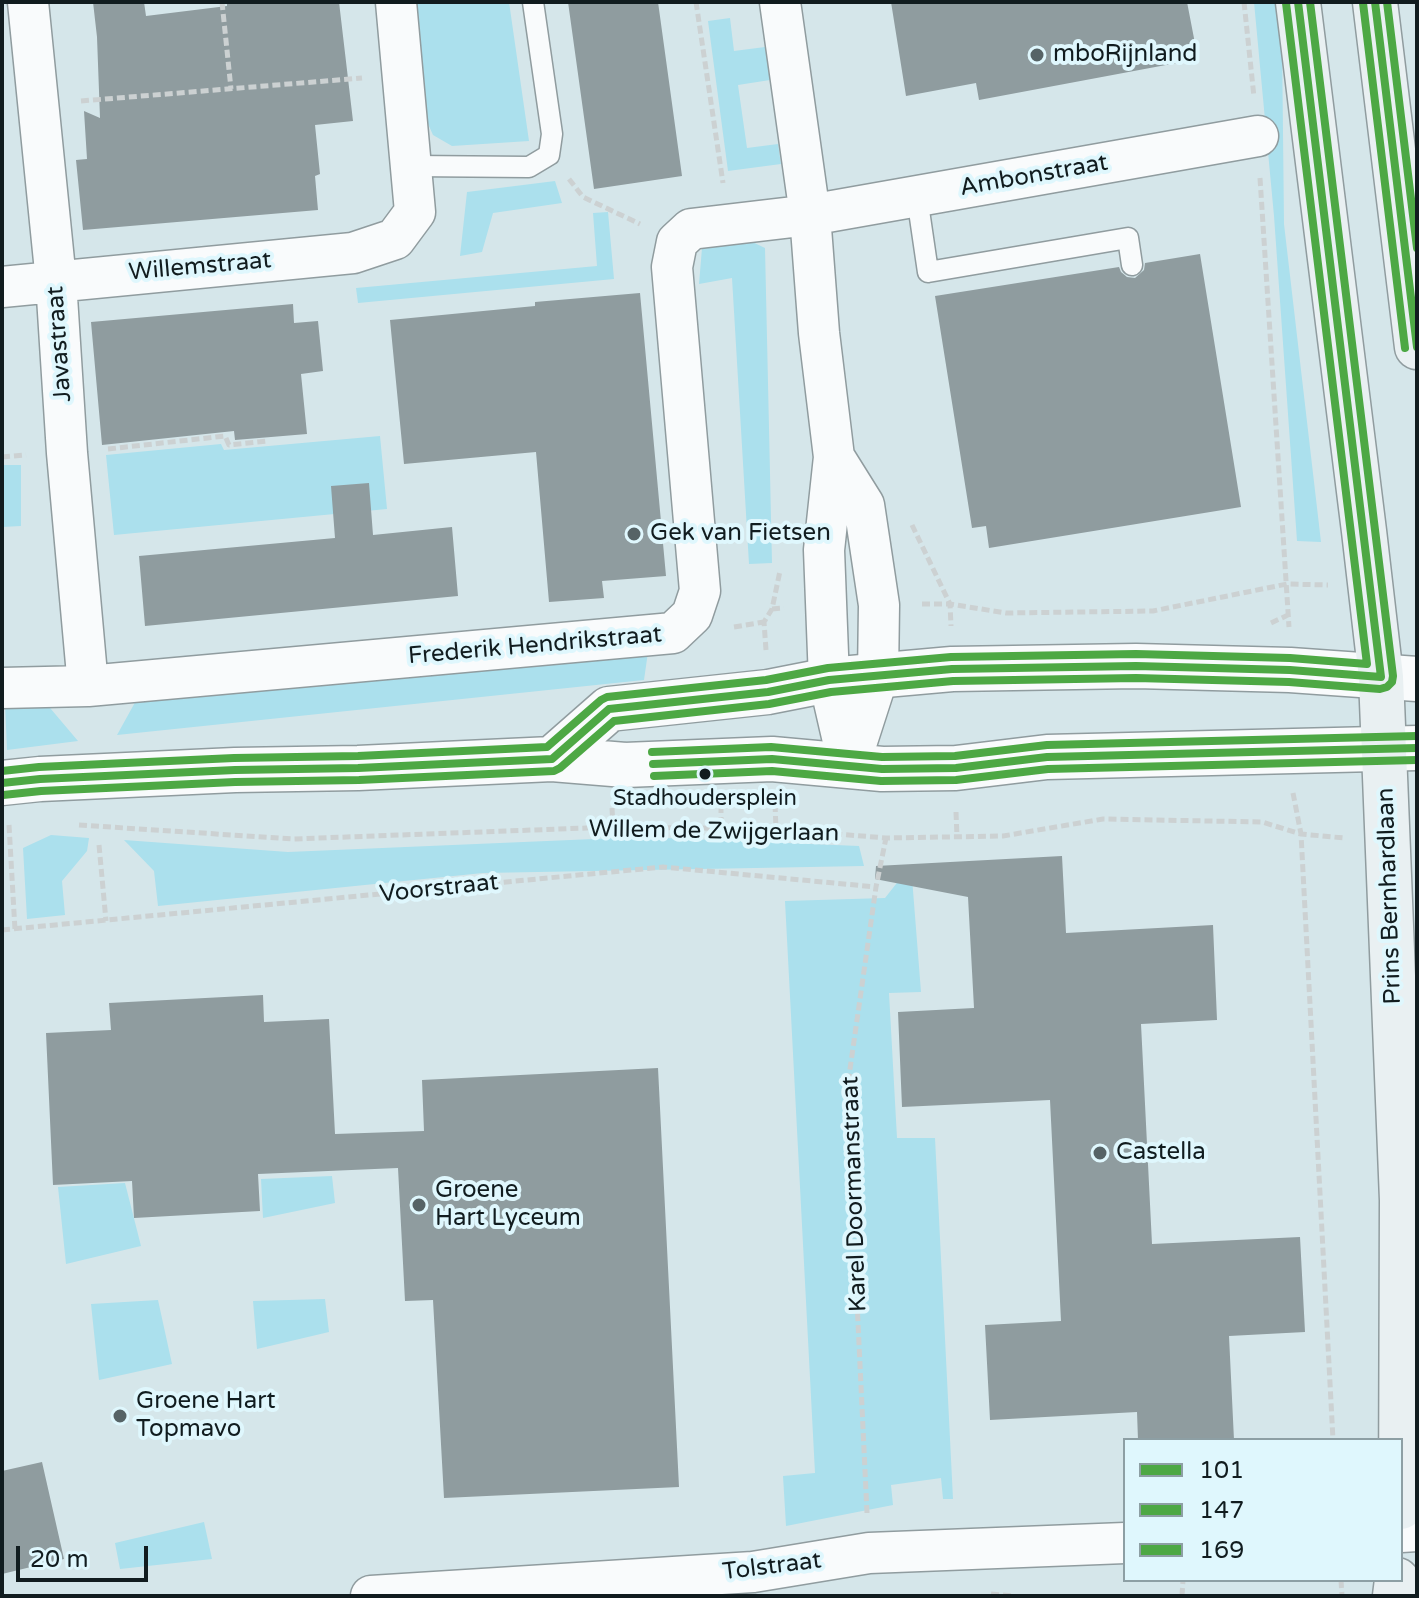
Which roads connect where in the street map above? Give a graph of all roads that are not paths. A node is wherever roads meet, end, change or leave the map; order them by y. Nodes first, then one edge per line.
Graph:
1 (28, 2) edge
2 (396, 2) edge
3 (533, 2) edge
4 (780, 2) edge
5 (1298, 2) edge
6 (1375, 2) edge
7 (1258, 136) dead end
8 (412, 166) junction
9 (917, 197) junction
10 (810, 215) junction
11 (1132, 265) dead end
12 (56, 281) junction
13 (2, 287) edge
14 (1417, 347) edge
15 (834, 457) junction
16 (878, 676) junction
17 (1399, 678) edge
18 (829, 680) junction
19 (88, 686) junction
20 (2, 688) edge
21 (1401, 748) edge
22 (552, 759) junction
23 (849, 767) junction
24 (5, 802) edge
25 (1401, 1438) edge
26 (1123, 1543) edge
27 (753, 1584) edge
28 (384, 1595) edge

1 - 12 street, Javastraat
2 - 8 street
3 - 8 lane
4 - 10 street
5 - 17 main road, Prins Bernhardlaan
6 - 14 main road
7 - 9 street, Ambonstraat
8 - 12 street, Willemstraat
9 - 10 street, Ambonstraat
9 - 11 lane
10 - 15 street
10 - 19 street, Frederik Hendrikstraat
12 - 13 street, Willemstraat
12 - 19 street, Javastraat
15 - 16 street
15 - 18 street
16 - 17 street
16 - 18 street
16 - 23 street
17 - 21 main road, Prins Bernhardlaan
18 - 22 street
18 - 23 street
19 - 20 street, Frederik Hendrikstraat
21 - 23 street
21 - 25 main road, Prins Bernhardlaan
22 - 23 street
22 - 24 street
26 - 27 street, Tolstraat
27 - 28 street, Tolstraat

